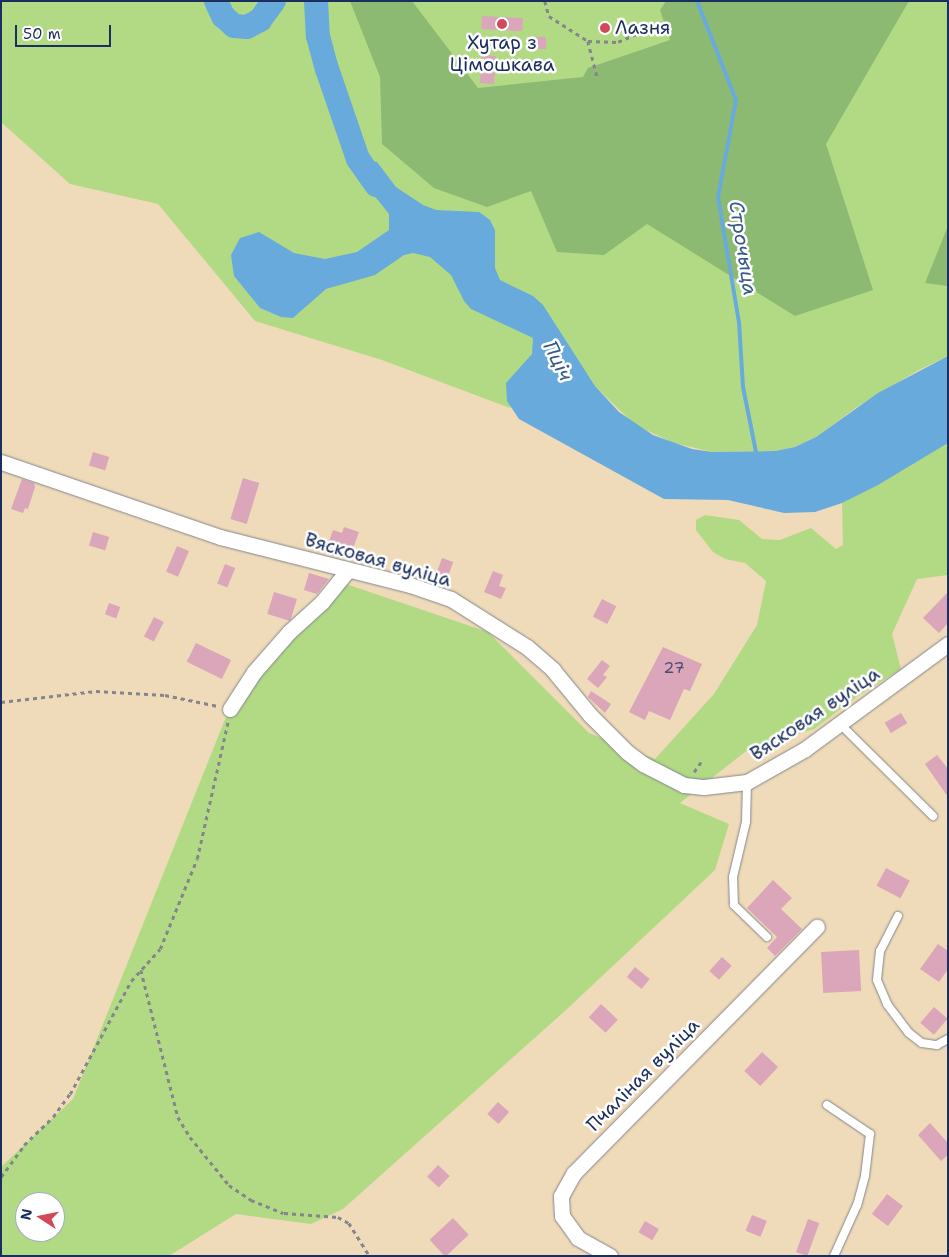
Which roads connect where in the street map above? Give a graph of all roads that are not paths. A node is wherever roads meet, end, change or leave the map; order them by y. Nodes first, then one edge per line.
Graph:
1 (1, 462) edge
2 (347, 571) junction
3 (948, 644) edge
4 (230, 708) road end
5 (840, 724) junction
6 (747, 782) junction
7 (934, 816) dead end
8 (898, 916) dead end
9 (817, 927) dead end
10 (766, 937) dead end
11 (948, 1039) edge
12 (827, 1105) dead end
13 (610, 1256) edge
14 (834, 1256) edge

1 - 2 street, Вясковая вуліца
2 - 4 street
2 - 6 street, Вясковая вуліца
3 - 5 street, Вясковая вуліца
5 - 6 street, Вясковая вуліца
5 - 7 lane
6 - 10 lane
8 - 11 lane
9 - 13 street, Пчаліная вуліца
12 - 14 lane

